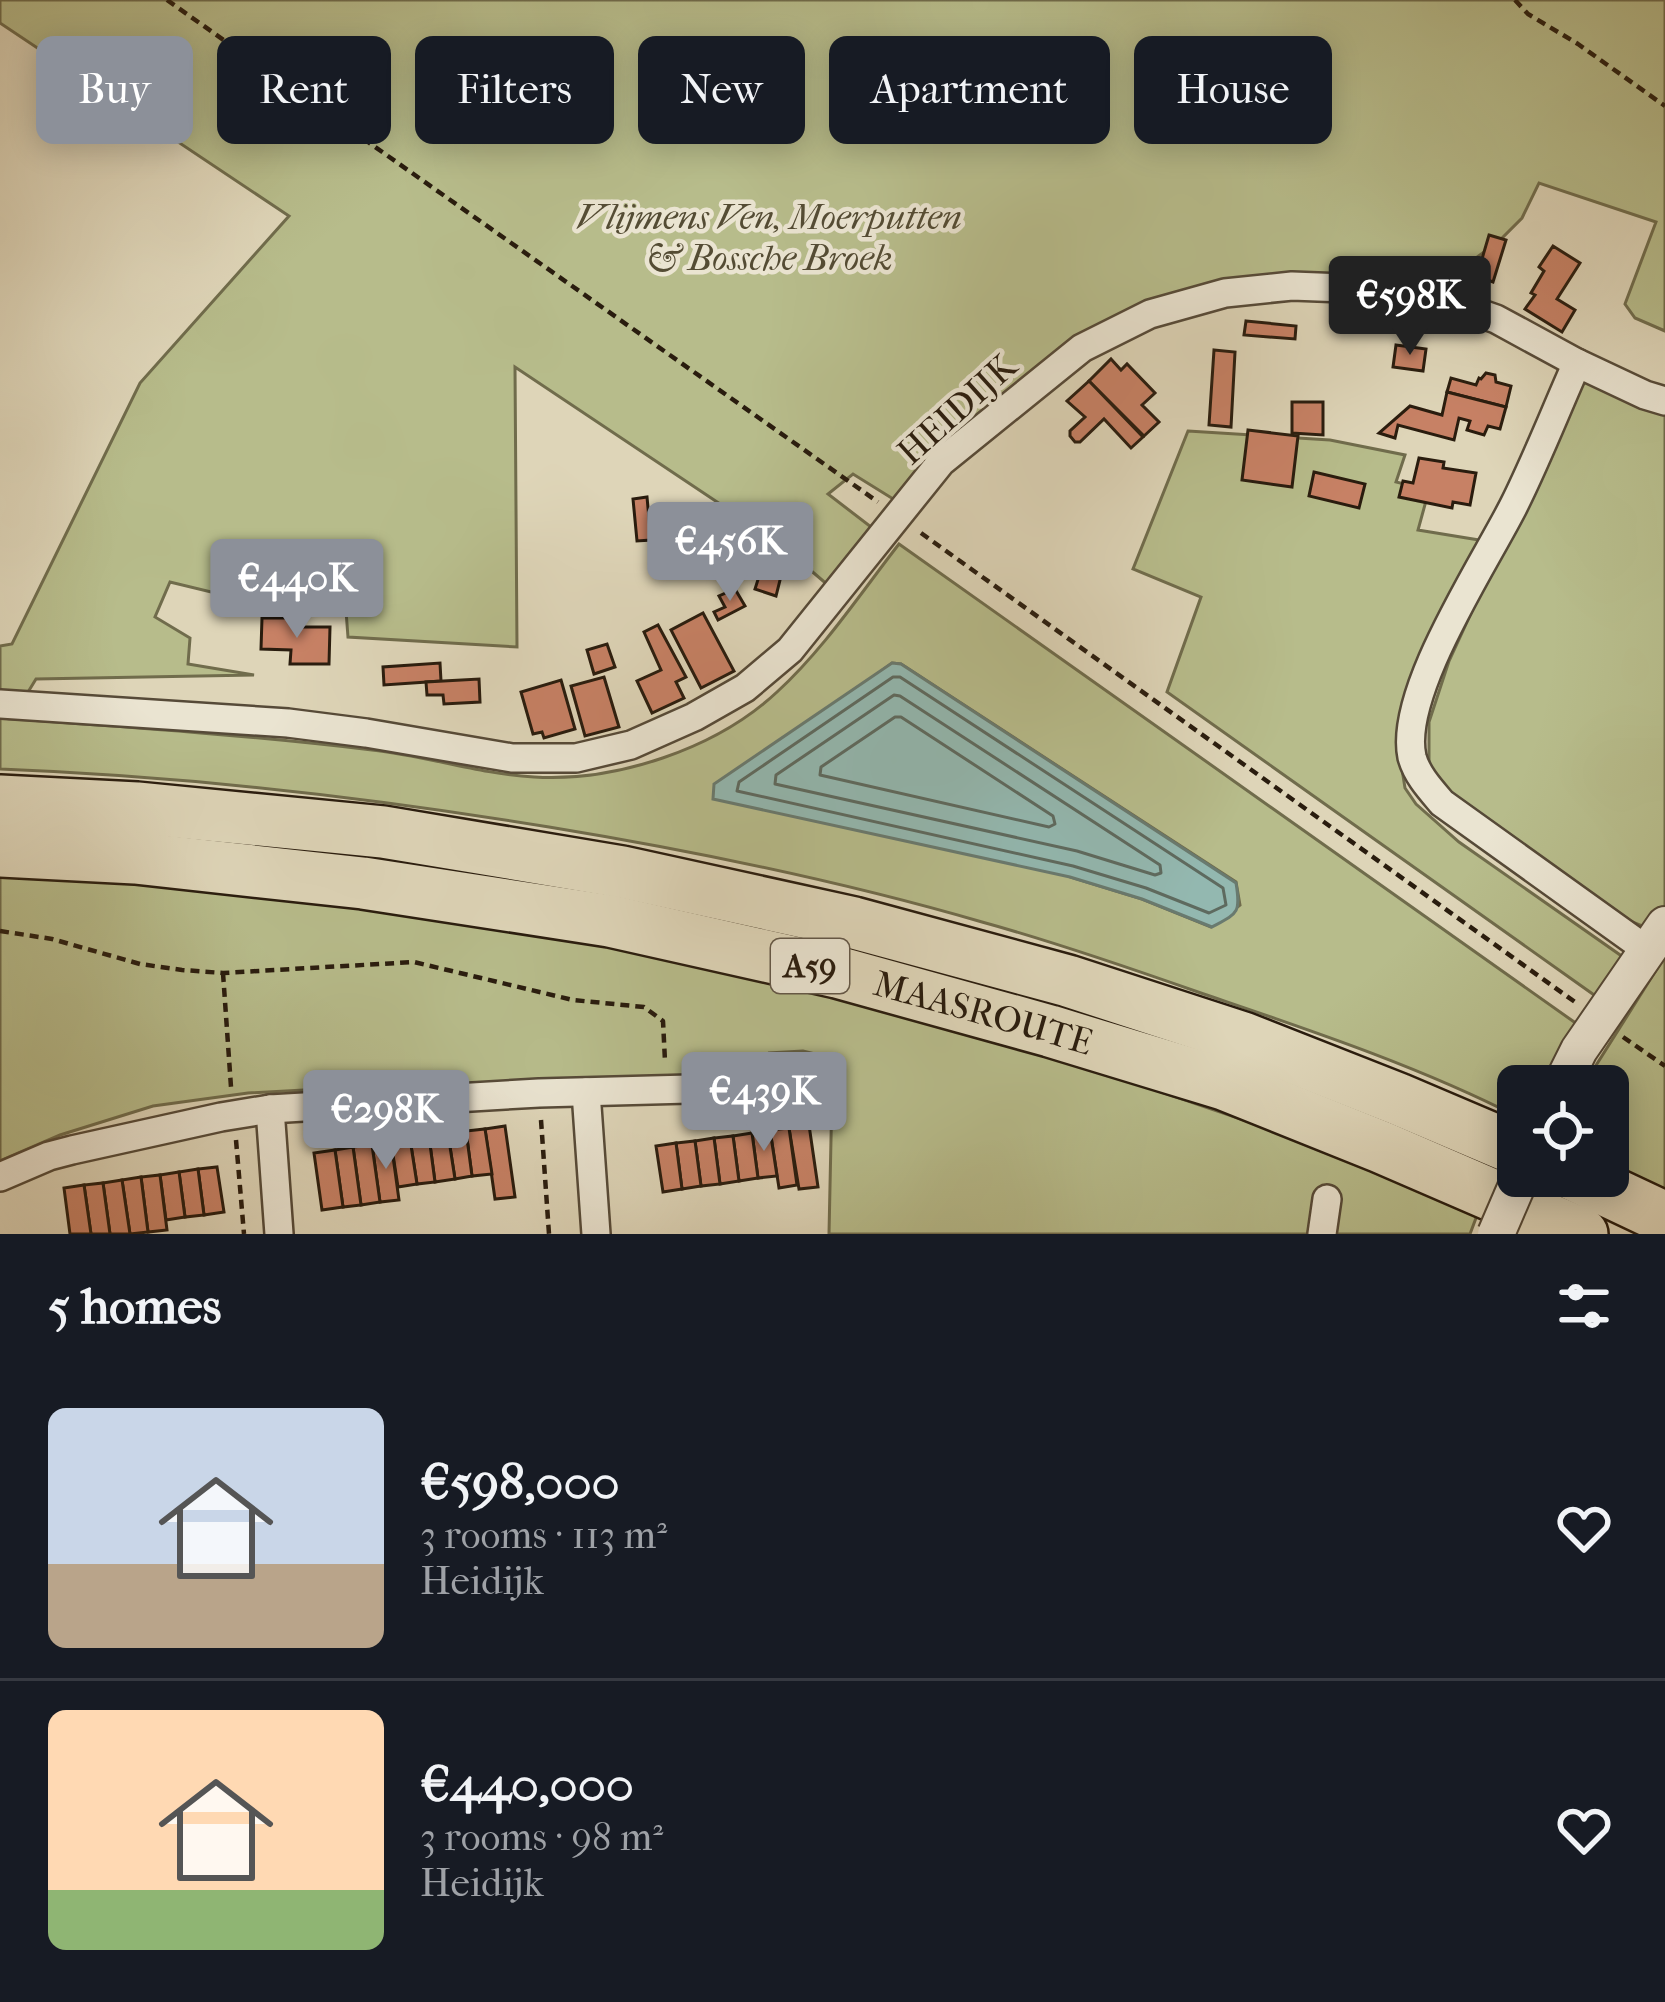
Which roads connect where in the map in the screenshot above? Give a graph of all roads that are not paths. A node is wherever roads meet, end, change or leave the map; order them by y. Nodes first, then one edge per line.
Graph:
1 (1577, 363) junction
2 (1665, 401) edge
3 (0, 704) edge
4 (0, 801) edge
5 (0, 851) edge
6 (1656, 937) edge
7 (1572, 1065) edge
8 (802, 1086) dead end
9 (586, 1092) junction
10 (270, 1109) junction
11 (1497, 1141) edge
12 (0, 1177) edge
13 (1512, 1197) edge
14 (1620, 1197) edge
15 (1327, 1199) dead end
16 (1665, 1218) edge
17 (279, 1234) edge
18 (596, 1234) edge
19 (1322, 1234) edge
20 (1496, 1234) edge
21 (1582, 1234) edge

1 - 2 street, HEIDIJK
1 - 3 street, HEIDIJK
1 - 6 street
4 - 11 highway, MAASROUTE / A59
5 - 21 highway, MAASROUTE / A59
6 - 7 street
8 - 9 street
9 - 10 street
9 - 18 street
10 - 12 street
10 - 17 street
13 - 20 street, bridge
14 - 16 highway
15 - 19 street

